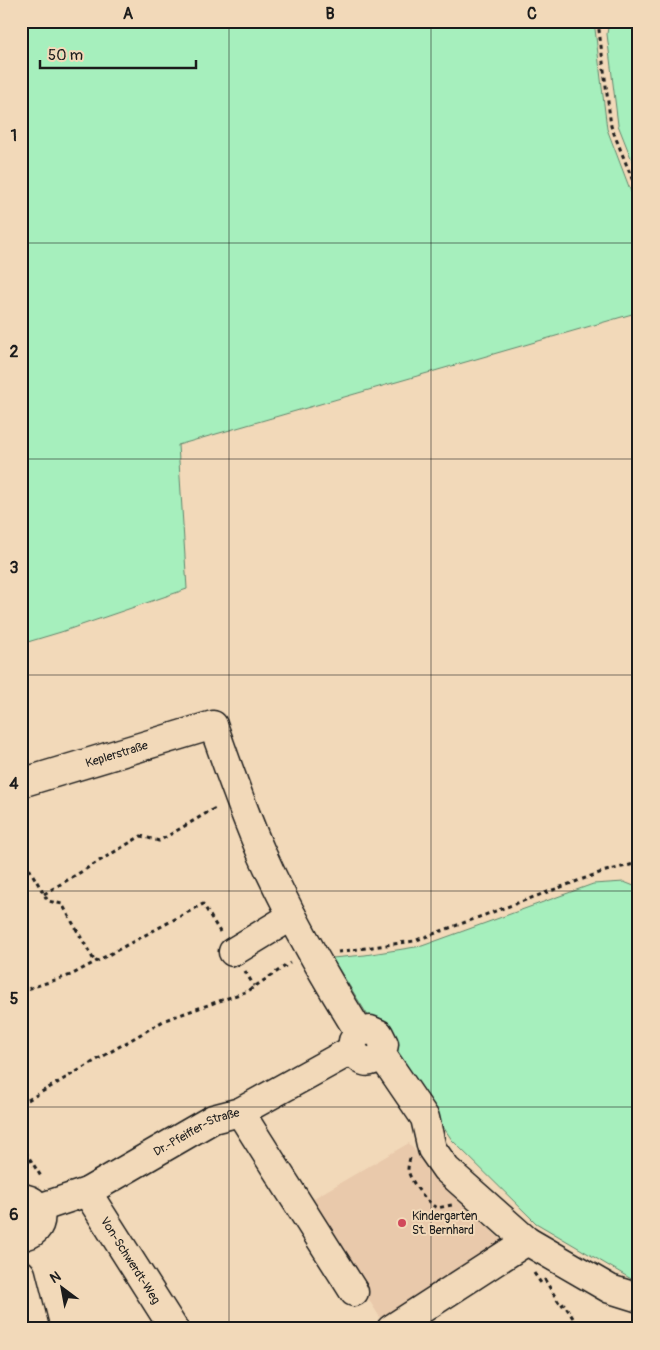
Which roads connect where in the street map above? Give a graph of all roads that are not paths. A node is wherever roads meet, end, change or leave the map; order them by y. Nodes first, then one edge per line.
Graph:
1 (21, 783) edge
2 (292, 916) junction
3 (233, 952) dead end
4 (355, 1041) junction
5 (240, 1112) junction
6 (87, 1192) junction
7 (39, 1203) edge
8 (21, 1236) edge
9 (522, 1244) junction
10 (21, 1274) edge
11 (354, 1292) dead end
12 (639, 1298) edge
13 (35, 1329) edge
14 (174, 1329) edge
15 (391, 1329) edge

1 - 2 street, Keplerstraße
2 - 3 street
2 - 4 street
4 - 5 street, Dr.-Pfeiffer-Straße
4 - 9 street
5 - 6 street, Dr.-Pfeiffer-Straße
5 - 11 street
6 - 7 street, Dr.-Pfeiffer-Straße
6 - 14 street, Von-Schwerdt-Weg
7 - 8 street
9 - 12 street
9 - 15 street
10 - 13 street

